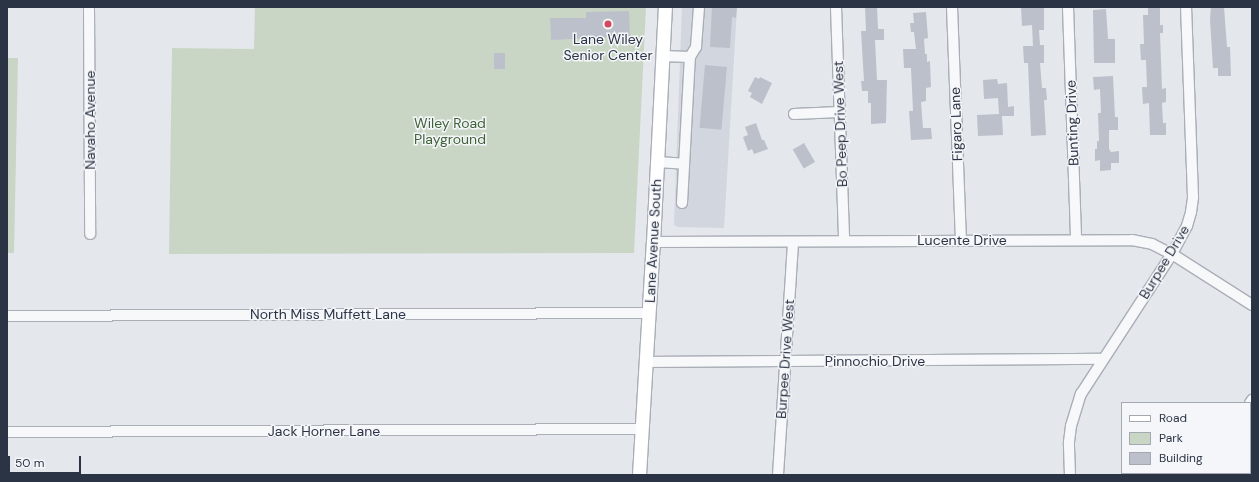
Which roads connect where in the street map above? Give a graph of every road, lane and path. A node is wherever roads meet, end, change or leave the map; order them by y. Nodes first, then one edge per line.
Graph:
1 (89, 7) edge
2 (665, 7) edge
3 (699, 7) edge
4 (836, 7) edge
5 (952, 7) edge
6 (1068, 7) edge
7 (1186, 7) edge
8 (662, 56) junction
9 (690, 57) junction
10 (840, 112) junction
11 (794, 114) dead end
12 (658, 162) junction
13 (684, 164) junction
14 (682, 204) dead end
15 (90, 234) dead end
16 (1076, 240) junction
17 (844, 241) junction
18 (961, 241) junction
19 (654, 242) junction
20 (792, 242) junction
21 (1172, 254) junction
22 (1252, 305) edge
23 (649, 313) junction
24 (7, 316) edge
25 (1103, 360) junction
26 (647, 362) junction
27 (785, 362) junction
28 (642, 429) junction
29 (7, 432) edge
30 (639, 475) edge
31 (778, 475) edge
32 (1070, 475) edge

1 - 15 street, Navaho Avenue
2 - 8 main road, Lane Avenue South
3 - 9 street
4 - 10 street, Bo Peep Drive West
5 - 18 street, Figaro Lane
6 - 16 street, Bunting Drive
7 - 21 street, Burpee Drive
8 - 9 street
8 - 12 main road, Lane Avenue South
9 - 13 street
10 - 11 street
10 - 17 street, Bo Peep Drive West
12 - 13 street
12 - 19 main road, Lane Avenue South
13 - 14 street
16 - 18 street, Lucente Drive
16 - 21 street, Lucente Drive
17 - 18 street, Lucente Drive
17 - 20 street, Lucente Drive
19 - 20 street, Lucente Drive
19 - 23 main road, Lane Avenue South
20 - 27 street, Burpee Drive West
21 - 22 street, Lucente Drive
21 - 25 street, Burpee Drive
23 - 24 street, North Miss Muffett Lane
23 - 26 main road, Lane Avenue South
25 - 27 street, Pinnochio Drive
25 - 32 street, Burpee Drive
26 - 27 street, Pinnochio Drive
26 - 28 main road, Lane Avenue South
27 - 31 street, Burpee Drive West
28 - 29 street, Jack Horner Lane
28 - 30 main road, Lane Avenue South

